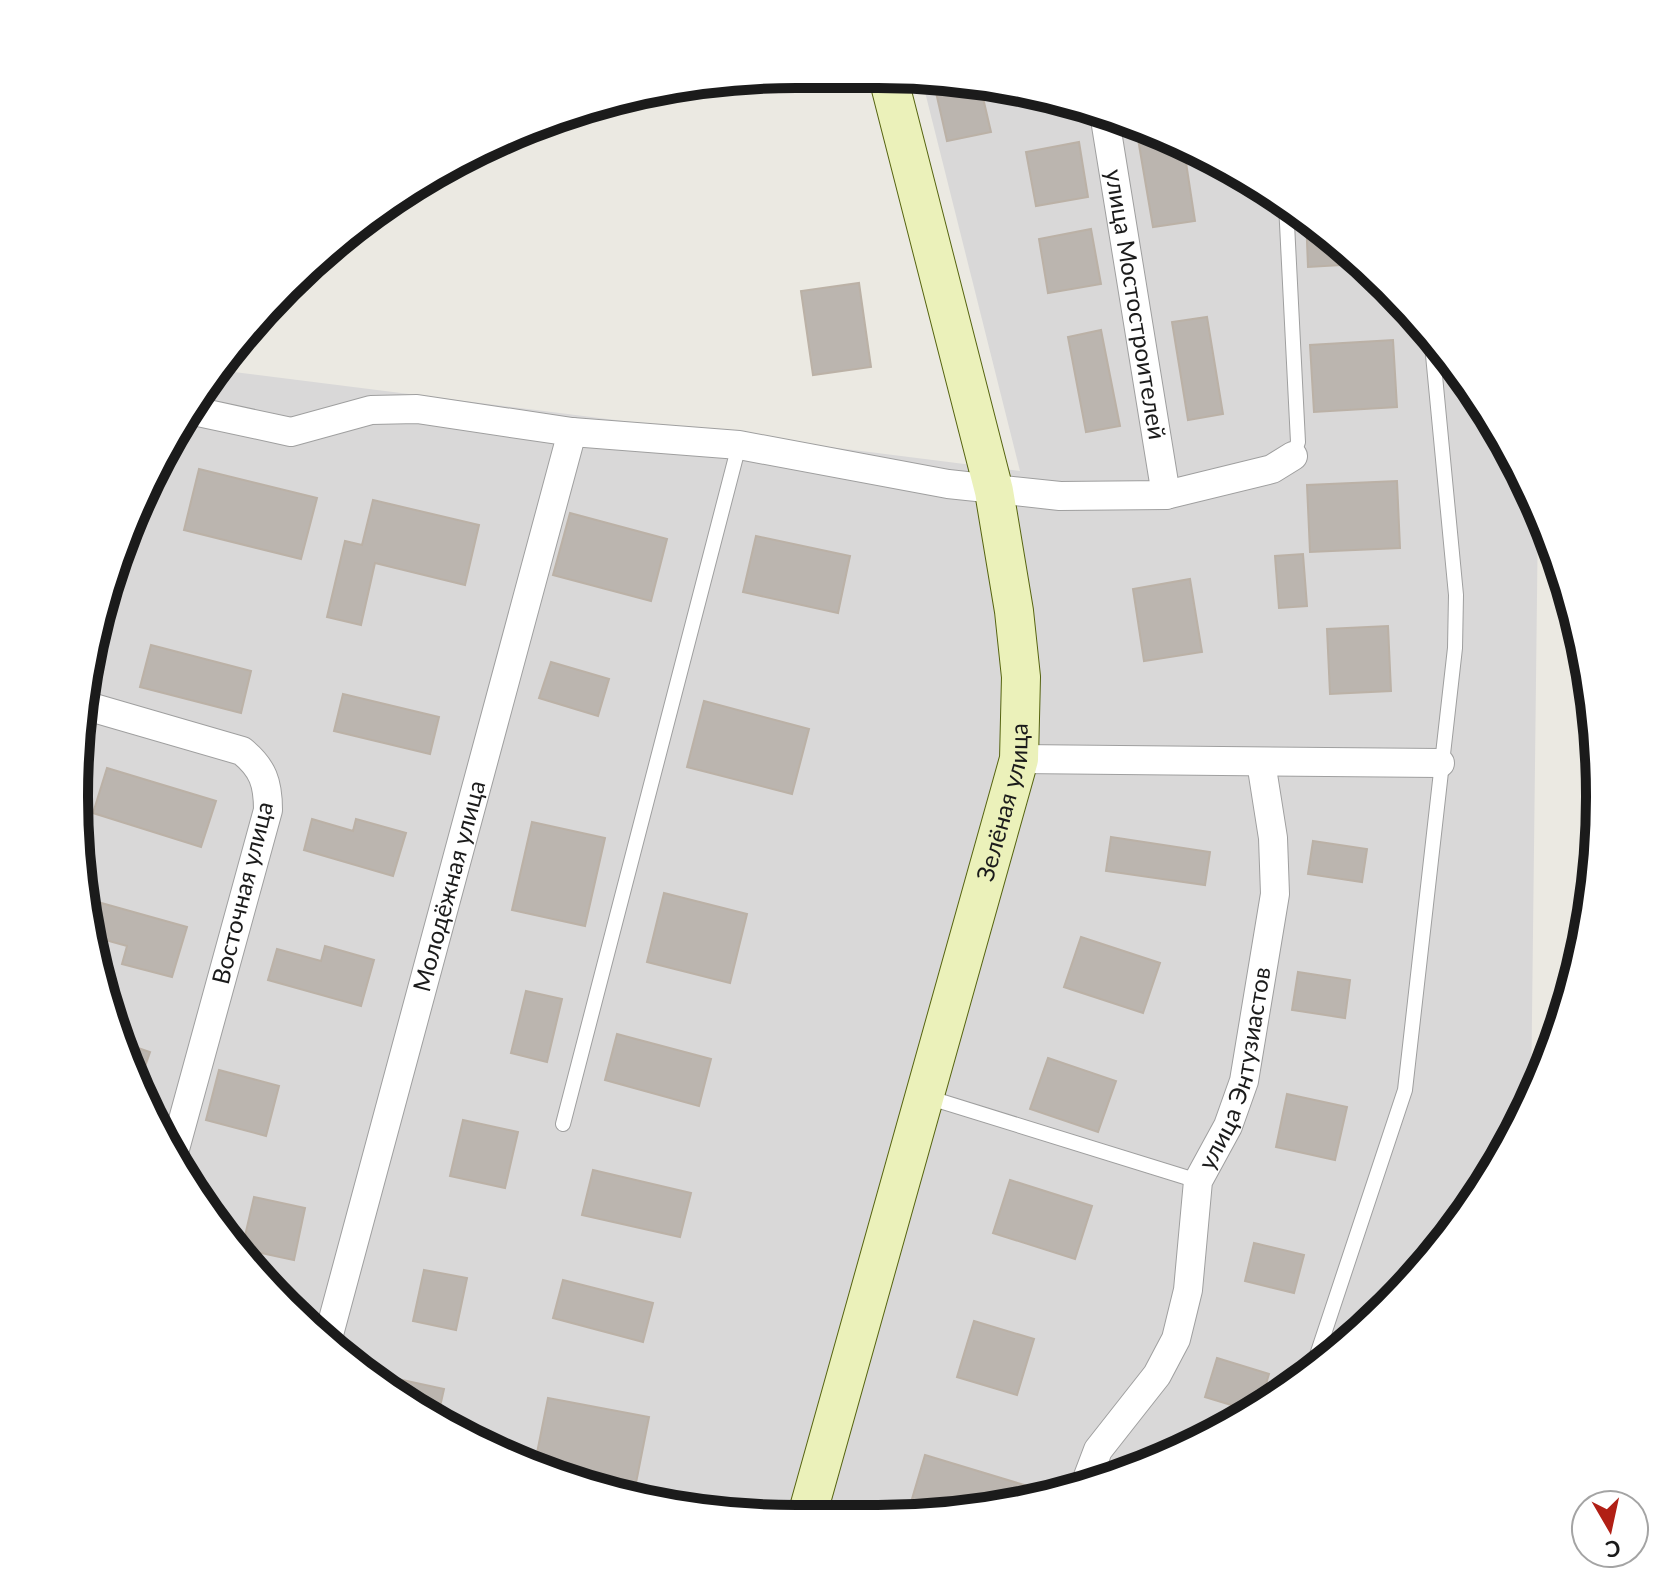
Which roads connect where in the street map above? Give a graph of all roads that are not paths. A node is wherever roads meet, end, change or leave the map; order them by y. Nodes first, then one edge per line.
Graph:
1 (891, 89) edge
2 (1106, 126) edge
3 (1287, 218) edge
4 (1433, 357) edge
5 (201, 413) edge
6 (572, 432) junction
7 (739, 445) junction
8 (1293, 456) joint
9 (994, 491) junction
10 (1166, 495) junction
11 (94, 708) edge
12 (1019, 759) junction
13 (1261, 762) junction
14 (1440, 763) junction
15 (927, 1097) junction
16 (563, 1124) dead end
17 (177, 1140) edge
18 (1198, 1181) junction
19 (330, 1330) edge
20 (1318, 1351) edge
21 (1090, 1472) edge
22 (810, 1505) edge

1 - 9 street, Зелёная улица
2 - 10 street, улица Мостостроителей
3 - 8 lane
4 - 14 lane
5 - 6 street
6 - 7 street
6 - 19 street, Молодёжная улица
7 - 9 street
7 - 16 lane
8 - 10 street
9 - 10 street
9 - 12 street, Зелёная улица
11 - 17 street, Восточная улица
12 - 13 street
12 - 15 street, Зелёная улица
13 - 14 street
13 - 18 street, улица Энтузиастов
14 - 20 lane
15 - 18 lane
15 - 22 street, Зелёная улица
18 - 21 street, улица Энтузиастов

